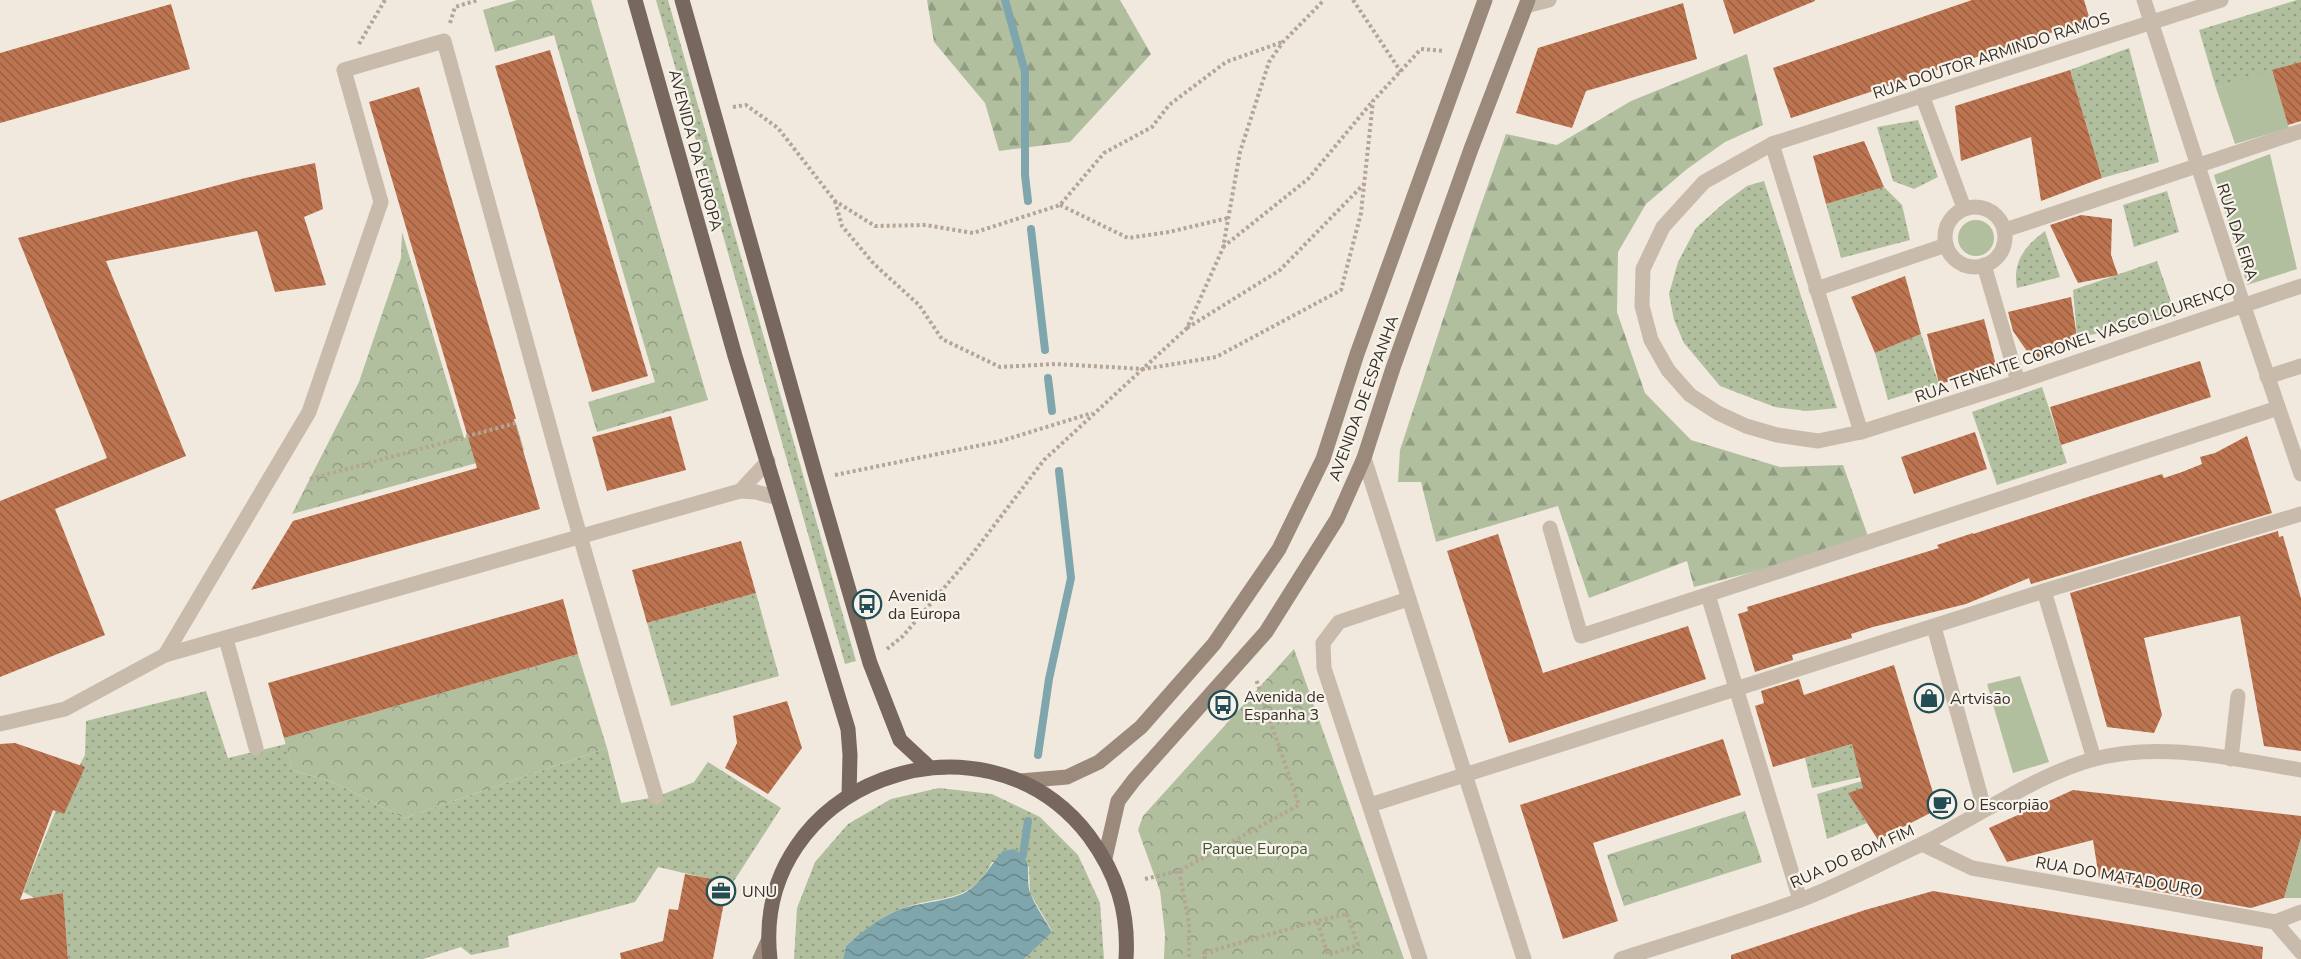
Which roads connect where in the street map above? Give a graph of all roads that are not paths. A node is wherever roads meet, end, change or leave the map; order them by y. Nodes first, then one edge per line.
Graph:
1 (635, 0) edge
2 (682, 0) edge
3 (1485, 0) edge
4 (1549, 0) edge
5 (2144, 0) edge
6 (2221, 0) edge
7 (1527, 3) edge
8 (2151, 23) junction
9 (1922, 95) junction
10 (2301, 131) edge
11 (1772, 144) junction
12 (2197, 167) junction
13 (1964, 208) junction
14 (2005, 230) junction
15 (1946, 245) junction
16 (1984, 265) junction
17 (2301, 286) edge
18 (1816, 289) junction
19 (2242, 304) junction
20 (2301, 366) edge
21 (2267, 377) junction
22 (2018, 382) junction
23 (2278, 408) junction
24 (1861, 432) junction
25 (1364, 458) junction
26 (768, 461) junction
27 (2301, 474) edge
28 (740, 491) junction
29 (778, 498) junction
30 (2301, 514) edge
31 (1550, 528) dead end
32 (580, 537) junction
33 (2044, 591) junction
34 (1708, 595) junction
35 (1408, 599) junction
36 (1934, 627) junction
37 (226, 639) junction
38 (165, 656) junction
39 (1737, 688) junction
40 (2238, 696) dead end
41 (0, 724) edge
42 (256, 747) dead end
43 (2094, 759) junction
44 (2231, 759) junction
45 (930, 767) junction
46 (2301, 770) edge
47 (1466, 774) junction
48 (1020, 781) junction
49 (849, 795) junction
50 (656, 797) dead end
51 (1370, 805) junction
52 (1984, 808) junction
53 (1922, 844) junction
54 (1105, 858) junction
55 (1800, 900) junction
56 (2301, 912) edge
57 (2275, 922) junction
58 (768, 941) junction
59 (2301, 952) edge
60 (760, 959) edge
61 (770, 959) edge
62 (1126, 959) edge
63 (1420, 959) edge
64 (1524, 959) edge
65 (1621, 959) edge

1 - 26 main road, AVENIDA DA EUROPA
2 - 45 main road, AVENIDA DA EUROPA
3 - 48 main road, AVENIDA DE ESPANHA
4 - 7 street
5 - 8 street, RUA DA EIRA
6 - 8 street, RUA DOUTOR ARMINDO RAMOS
7 - 25 main road, AVENIDA DE ESPANHA
8 - 9 street, RUA DOUTOR ARMINDO RAMOS
8 - 12 street, RUA DA EIRA
9 - 11 street, RUA DOUTOR ARMINDO RAMOS
9 - 13 street
10 - 12 street
11 - 18 street
11 - 24 street, RUA DOUTOR ARMINDO RAMOS
12 - 14 street
12 - 19 street, RUA DA EIRA
13 - 14 street
13 - 15 street
14 - 16 street
15 - 16 street
15 - 18 street
16 - 22 street
17 - 19 street, RUA TENENTE CORONEL VASCO LOURENÇO
18 - 24 street
19 - 21 street, RUA DA EIRA
19 - 22 street, RUA TENENTE CORONEL VASCO LOURENÇO
20 - 21 street
21 - 23 street, RUA DA EIRA
22 - 24 street, RUA TENENTE CORONEL VASCO LOURENÇO
23 - 27 street, RUA DA EIRA
23 - 34 street
25 - 35 street
25 - 54 main road, AVENIDA DE ESPANHA
26 - 28 street
26 - 29 main road, AVENIDA DA EUROPA
28 - 29 street
28 - 32 street
29 - 49 main road, AVENIDA DA EUROPA
30 - 33 street
31 - 34 street
32 - 37 street
32 - 38 street
32 - 50 street
33 - 36 street
33 - 43 street
34 - 39 street
35 - 47 street
35 - 51 street
36 - 39 street
36 - 52 street
37 - 38 street
37 - 42 street
38 - 41 street
39 - 47 street
39 - 55 street
40 - 44 street
43 - 44 street, RUA DO BOM FIM
43 - 52 street, RUA DO BOM FIM
44 - 46 street, RUA DO BOM FIM
45 - 48 main road
45 - 49 main road
47 - 51 street
47 - 64 street
48 - 54 main road
49 - 58 main road
51 - 63 street
52 - 53 street, RUA DO BOM FIM
53 - 55 street, RUA DO BOM FIM
53 - 57 street, RUA DO MATADOURO
54 - 62 main road
55 - 65 street, RUA DO BOM FIM
56 - 57 street
57 - 59 street
58 - 60 main road
58 - 61 main road

